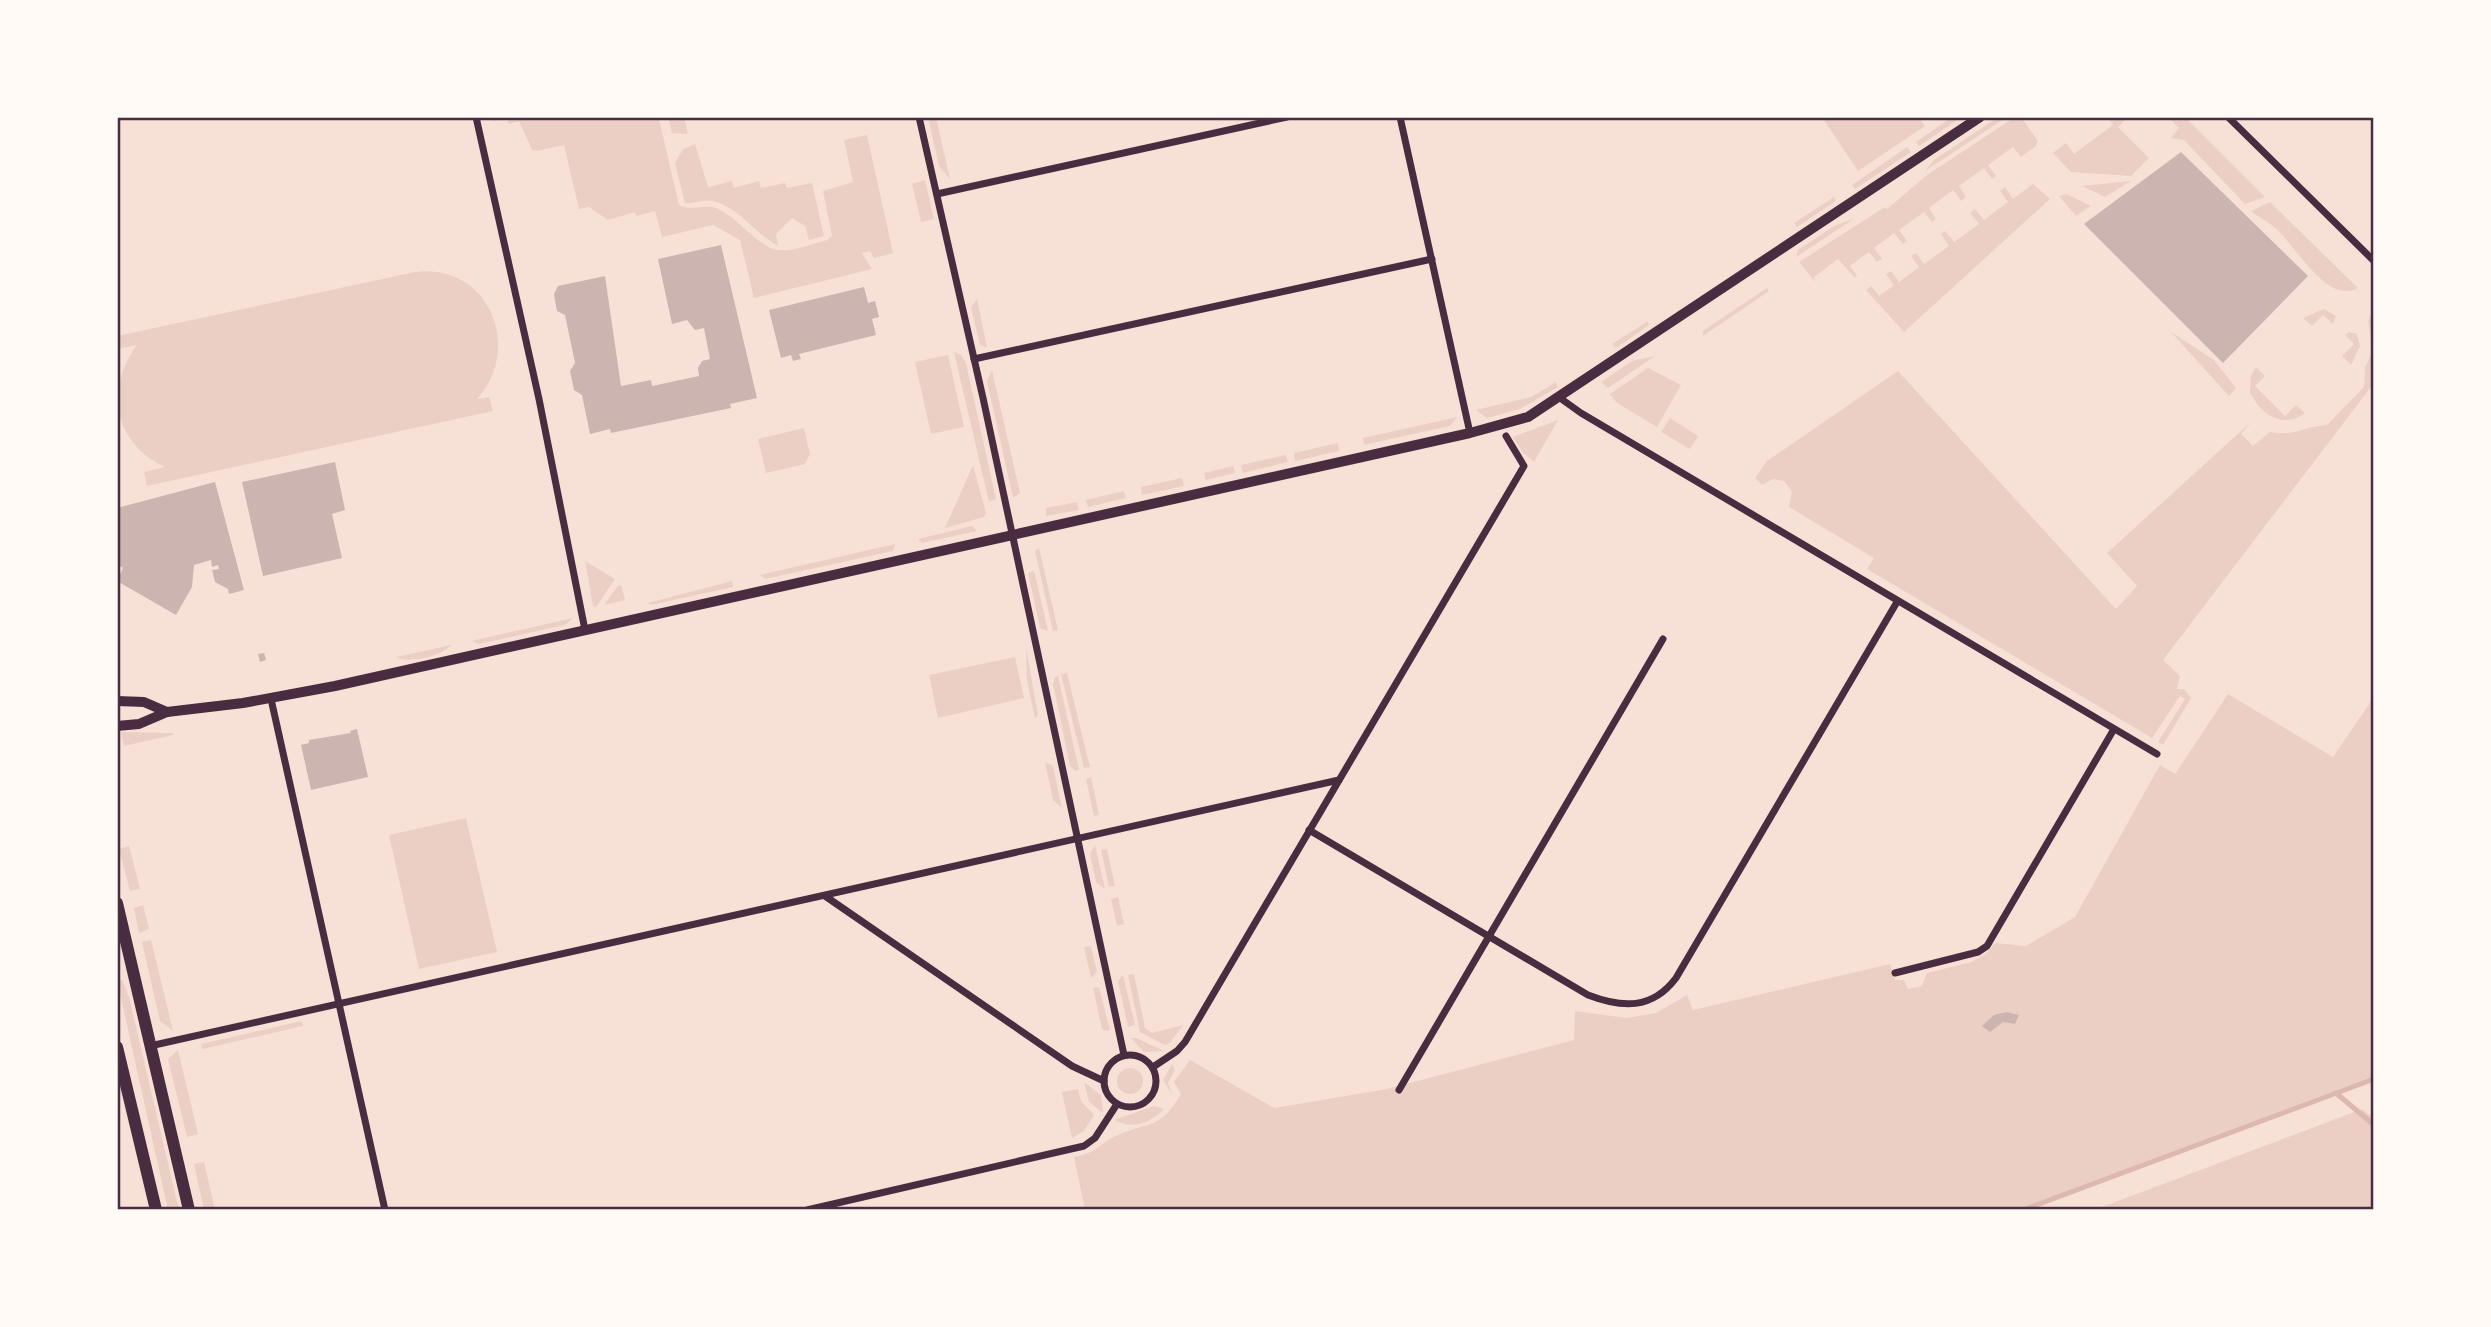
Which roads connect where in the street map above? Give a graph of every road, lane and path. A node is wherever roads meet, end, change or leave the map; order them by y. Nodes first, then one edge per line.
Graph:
1 (475, 117) edge
2 (919, 117) edge
3 (1287, 117) edge
4 (1400, 117) edge
5 (1980, 117) edge
6 (2228, 117) edge
7 (937, 194) junction
8 (1432, 259) junction
9 (2374, 261) edge
10 (974, 359) junction
11 (1560, 398) junction
12 (1471, 433) junction
13 (1506, 436) dead end
14 (1011, 534) junction
15 (1897, 602) junction
16 (585, 630) junction
17 (1663, 639) dead end
18 (271, 699) junction
19 (117, 701) edge
20 (167, 712) junction
21 (117, 726) edge
22 (2114, 729) junction
23 (2157, 754) dead end
24 (1339, 780) junction
25 (1309, 830) junction
26 (1078, 838) junction
27 (825, 895) junction
28 (117, 903) edge
29 (1489, 938) junction
30 (1895, 973) dead end
31 (341, 1006) junction
32 (150, 1046) junction
33 (117, 1047) edge
34 (1124, 1055) junction
35 (1153, 1067) junction
36 (120, 1070) edge
37 (1104, 1081) junction
38 (1399, 1090) dead end
39 (1117, 1104) junction
40 (156, 1210) edge
41 (189, 1210) edge
42 (384, 1210) edge
43 (807, 1210) edge

1 - 16 street
2 - 7 street
3 - 7 street
4 - 8 street
5 - 11 street
6 - 9 street
7 - 10 street
8 - 10 street
8 - 12 street
10 - 14 street
11 - 12 street
11 - 15 street
12 - 14 street
13 - 24 street
14 - 16 street
14 - 26 street
15 - 22 street
15 - 29 street
16 - 18 street
17 - 29 street
18 - 20 street
18 - 31 street
19 - 20 street
20 - 21 street
22 - 23 street
22 - 30 street
24 - 25 street
24 - 26 street
25 - 29 street
25 - 35 street
26 - 27 street
26 - 34 street
27 - 31 street
27 - 37 street
28 - 32 main road
29 - 38 street
31 - 32 street
31 - 42 street
32 - 41 main road
33 - 36 main road
34 - 35 street
34 - 37 street
35 - 39 street
36 - 40 main road
37 - 39 street
39 - 43 street

